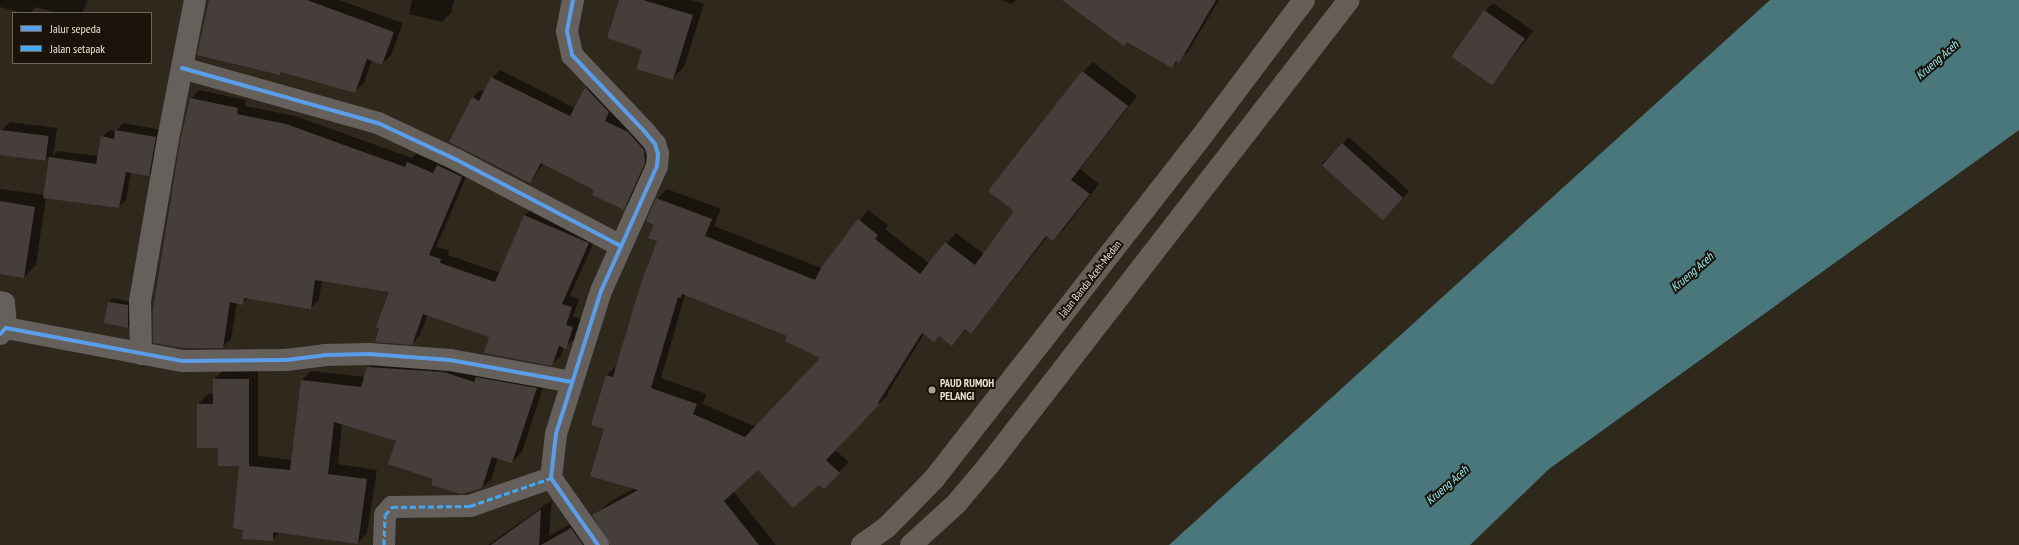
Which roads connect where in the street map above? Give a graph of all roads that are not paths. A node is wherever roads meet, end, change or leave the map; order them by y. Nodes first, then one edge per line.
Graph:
1 (195, 0) edge
2 (573, 0) edge
3 (1304, 0) edge
4 (1350, 0) edge
5 (182, 68) junction
6 (1205, 132) junction
7 (1234, 151) junction
8 (621, 246) junction
9 (0, 302) edge
10 (3, 331) edge
11 (141, 354) junction
12 (572, 382) junction
13 (551, 478) junction
14 (384, 545) edge
15 (598, 545) edge
16 (862, 545) edge
17 (911, 545) edge

1 - 5 street
2 - 8 street
3 - 6 highway, Jalan Banda Aceh-Medan
4 - 7 highway
5 - 8 street
5 - 11 street
6 - 7 highway
6 - 16 highway, Jalan Banda Aceh-Medan
7 - 17 highway
8 - 12 street
9 - 10 street
10 - 11 street
11 - 12 street
12 - 13 street
13 - 14 street
13 - 15 street

